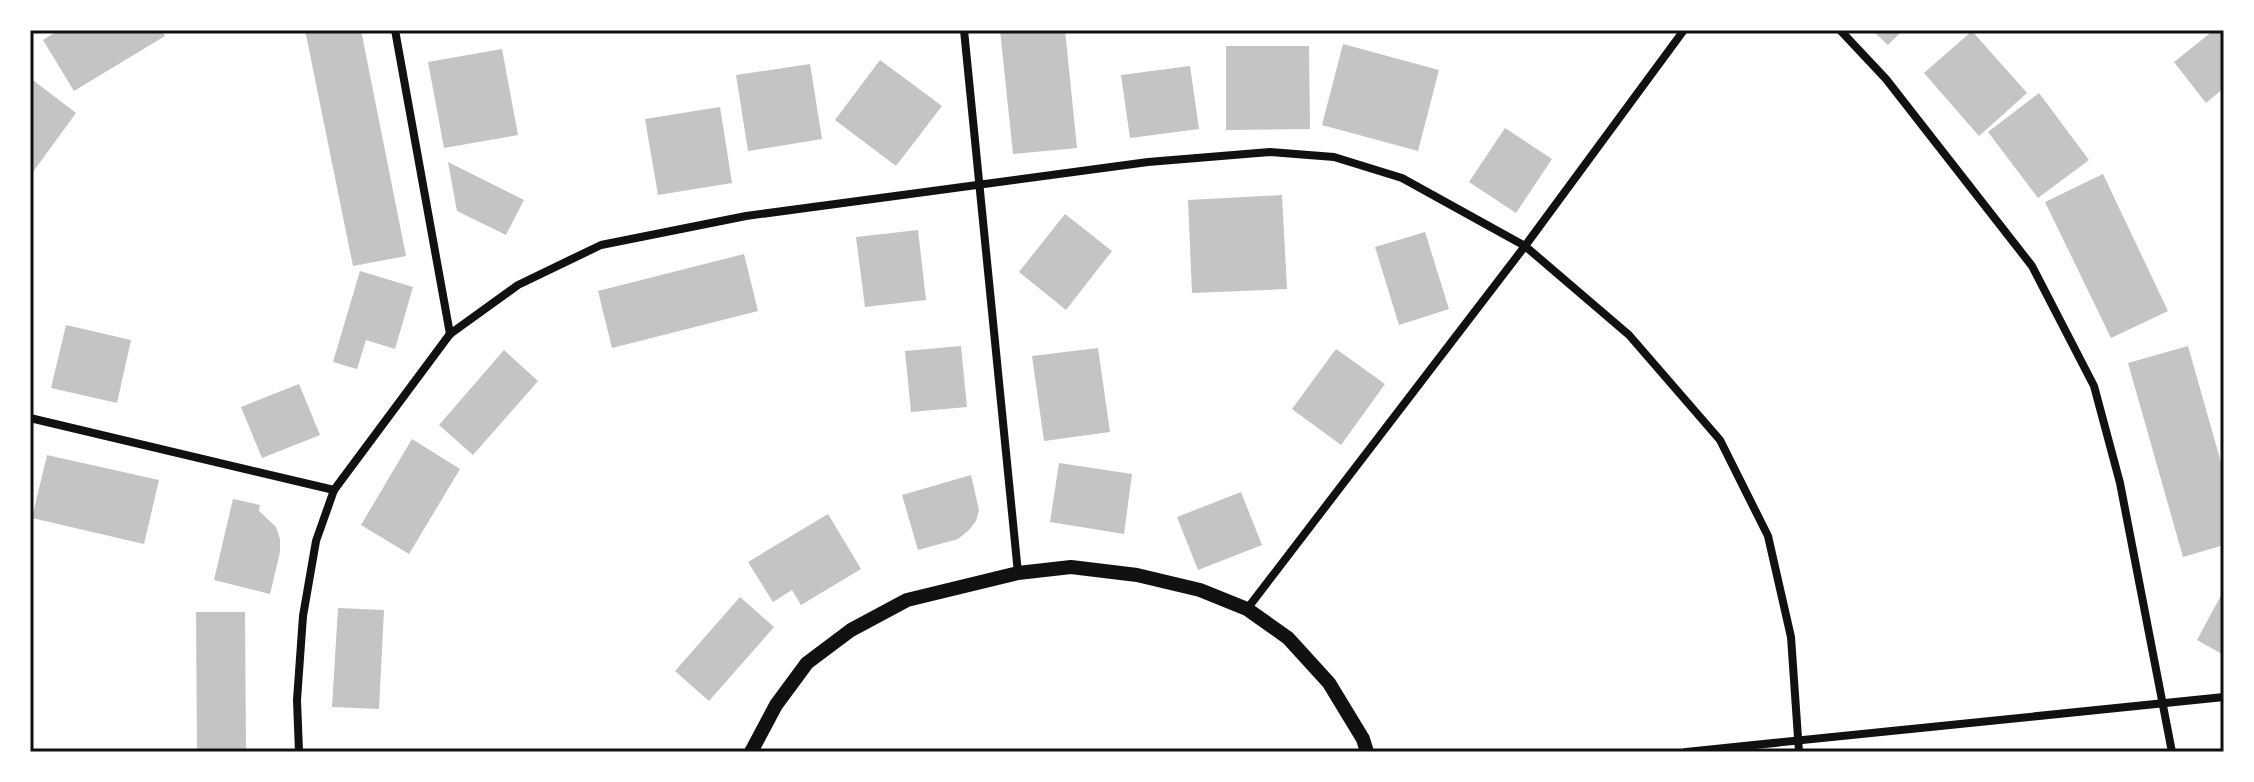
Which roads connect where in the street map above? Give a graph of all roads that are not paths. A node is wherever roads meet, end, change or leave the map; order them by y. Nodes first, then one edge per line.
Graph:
1 (395, 30) edge
2 (964, 30) edge
3 (1684, 30) edge
4 (1840, 30) edge
5 (979, 184) junction
6 (1525, 246) junction
7 (450, 334) junction
8 (30, 418) edge
9 (334, 490) junction
10 (1018, 573) junction
11 (1247, 609) junction
12 (2224, 697) edge
13 (2164, 704) junction
14 (1800, 741) junction
15 (299, 752) edge
16 (751, 752) edge
17 (1367, 752) edge
18 (1686, 752) edge
19 (1799, 752) edge
20 (2172, 752) edge

1 - 7 street
2 - 5 street
3 - 6 street
4 - 13 street
5 - 6 street
5 - 7 street
5 - 10 street
6 - 11 street
6 - 14 street
7 - 9 street
8 - 9 street
9 - 15 street
10 - 11 street
10 - 16 street
11 - 17 street
12 - 13 street
13 - 14 street
13 - 20 street
14 - 18 street
14 - 19 street

